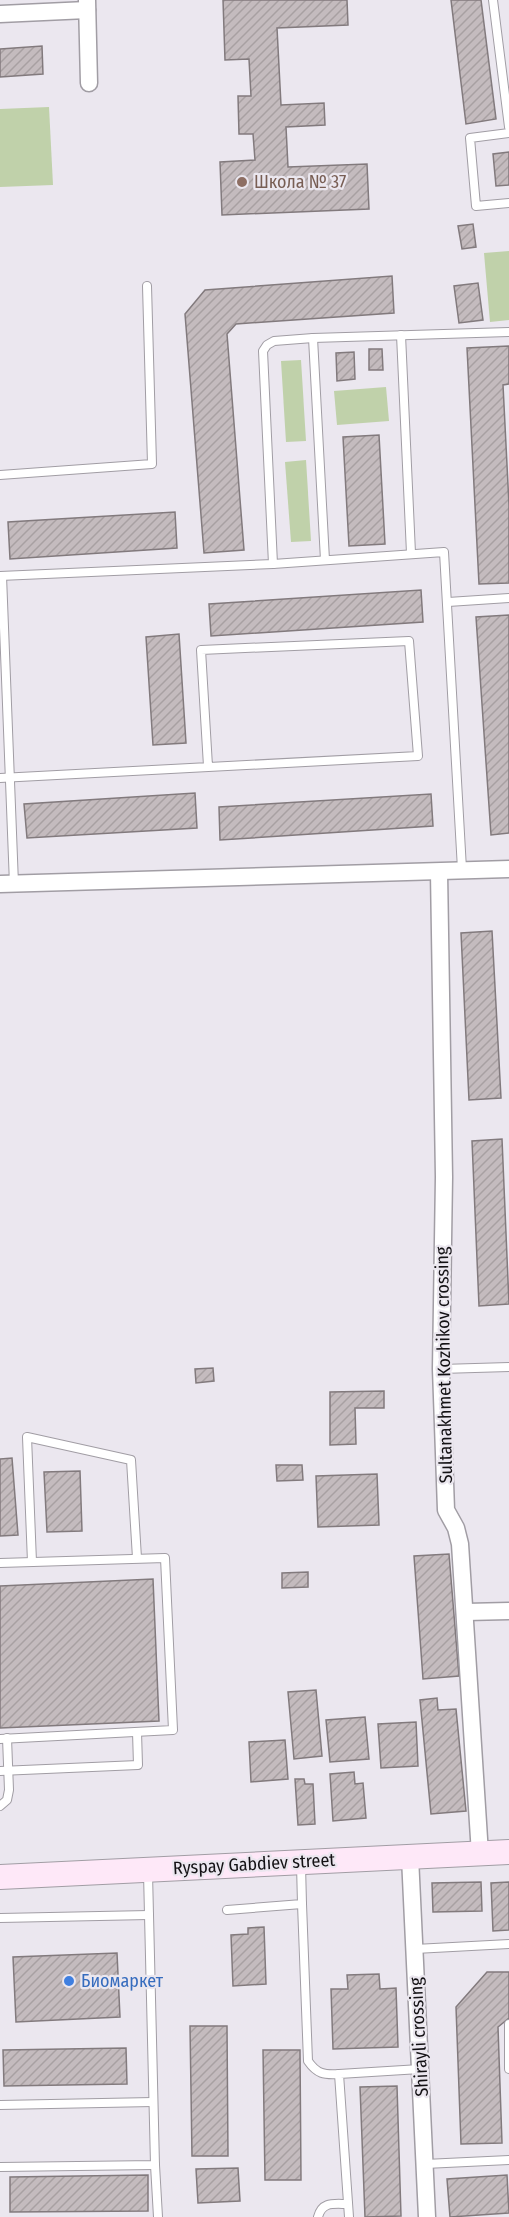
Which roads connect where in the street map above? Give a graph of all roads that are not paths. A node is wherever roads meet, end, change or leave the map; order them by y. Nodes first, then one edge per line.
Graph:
1 (493, 0) edge
2 (87, 5) edge
3 (10, 9) edge
4 (89, 82) dead end
5 (509, 128) edge
6 (509, 133) edge
7 (509, 203) edge
8 (147, 286) dead end
9 (509, 332) edge
10 (401, 335) junction
11 (313, 338) junction
12 (0, 475) edge
13 (411, 554) junction
14 (325, 560) junction
15 (273, 564) junction
16 (1, 576) edge
17 (509, 598) edge
18 (448, 602) junction
19 (208, 766) junction
20 (11, 777) junction
21 (0, 778) edge
22 (462, 869) junction
23 (509, 869) edge
24 (439, 872) junction
25 (7, 884) edge
26 (509, 1367) edge
27 (441, 1369) junction
28 (137, 1558) junction
29 (32, 1562) junction
30 (0, 1563) edge
31 (509, 1611) edge
32 (466, 1612) junction
33 (137, 1732) junction
34 (4, 1738) edge
35 (4, 1771) edge
36 (0, 1806) edge
37 (509, 1852) edge
38 (480, 1854) junction
39 (410, 1857) junction
40 (300, 1862) junction
41 (148, 1870) junction
42 (0, 1877) edge
43 (302, 1905) junction
44 (227, 1910) dead end
45 (149, 1915) junction
46 (0, 1918) edge
47 (509, 1944) edge
48 (415, 1949) junction
49 (509, 2024) edge
50 (420, 2069) junction
51 (509, 2069) edge
52 (339, 2074) junction
53 (153, 2102) junction
54 (0, 2105) edge
55 (509, 2160) edge
56 (425, 2164) junction
57 (155, 2165) junction
58 (0, 2167) edge
59 (348, 2204) junction
60 (158, 2217) edge
61 (318, 2217) edge
62 (349, 2217) edge
63 (427, 2217) edge

1 - 5 lane
2 - 3 street
2 - 4 street
6 - 7 lane
8 - 12 lane
9 - 10 lane
10 - 11 lane
10 - 13 lane
11 - 14 lane
11 - 15 lane
13 - 14 lane
13 - 18 lane
14 - 15 lane
15 - 16 lane
16 - 20 lane
17 - 18 lane
18 - 22 lane
19 - 19 lane
19 - 20 lane
20 - 21 lane
20 - 25 lane
22 - 23 street
22 - 24 street
24 - 25 street
24 - 27 street, Sultanakhmet Kozhikov crossing
26 - 27 lane
27 - 32 street, Sultanakhmet Kozhikov crossing
28 - 29 lane
28 - 29 lane
28 - 33 lane
29 - 30 lane
31 - 32 street
32 - 38 street, Sultanakhmet Kozhikov crossing
33 - 34 lane
33 - 35 lane
34 - 35 lane
35 - 36 lane
37 - 38 street, Ryspay Gabdiev street
38 - 39 street, Ryspay Gabdiev street
39 - 40 street, Ryspay Gabdiev street
39 - 48 street, Shirayli crossing
40 - 41 street, Ryspay Gabdiev street
40 - 43 lane
41 - 42 street, Ryspay Gabdiev street
41 - 45 lane
43 - 44 lane
43 - 52 lane
45 - 46 lane
45 - 53 lane
47 - 48 lane
48 - 50 street, Shirayli crossing
49 - 51 lane
50 - 52 lane
50 - 56 street, Shirayli crossing
52 - 59 lane
53 - 54 lane
53 - 57 lane
55 - 56 lane
56 - 63 street, Shirayli crossing
57 - 58 lane
57 - 60 lane
59 - 61 lane
59 - 62 lane

